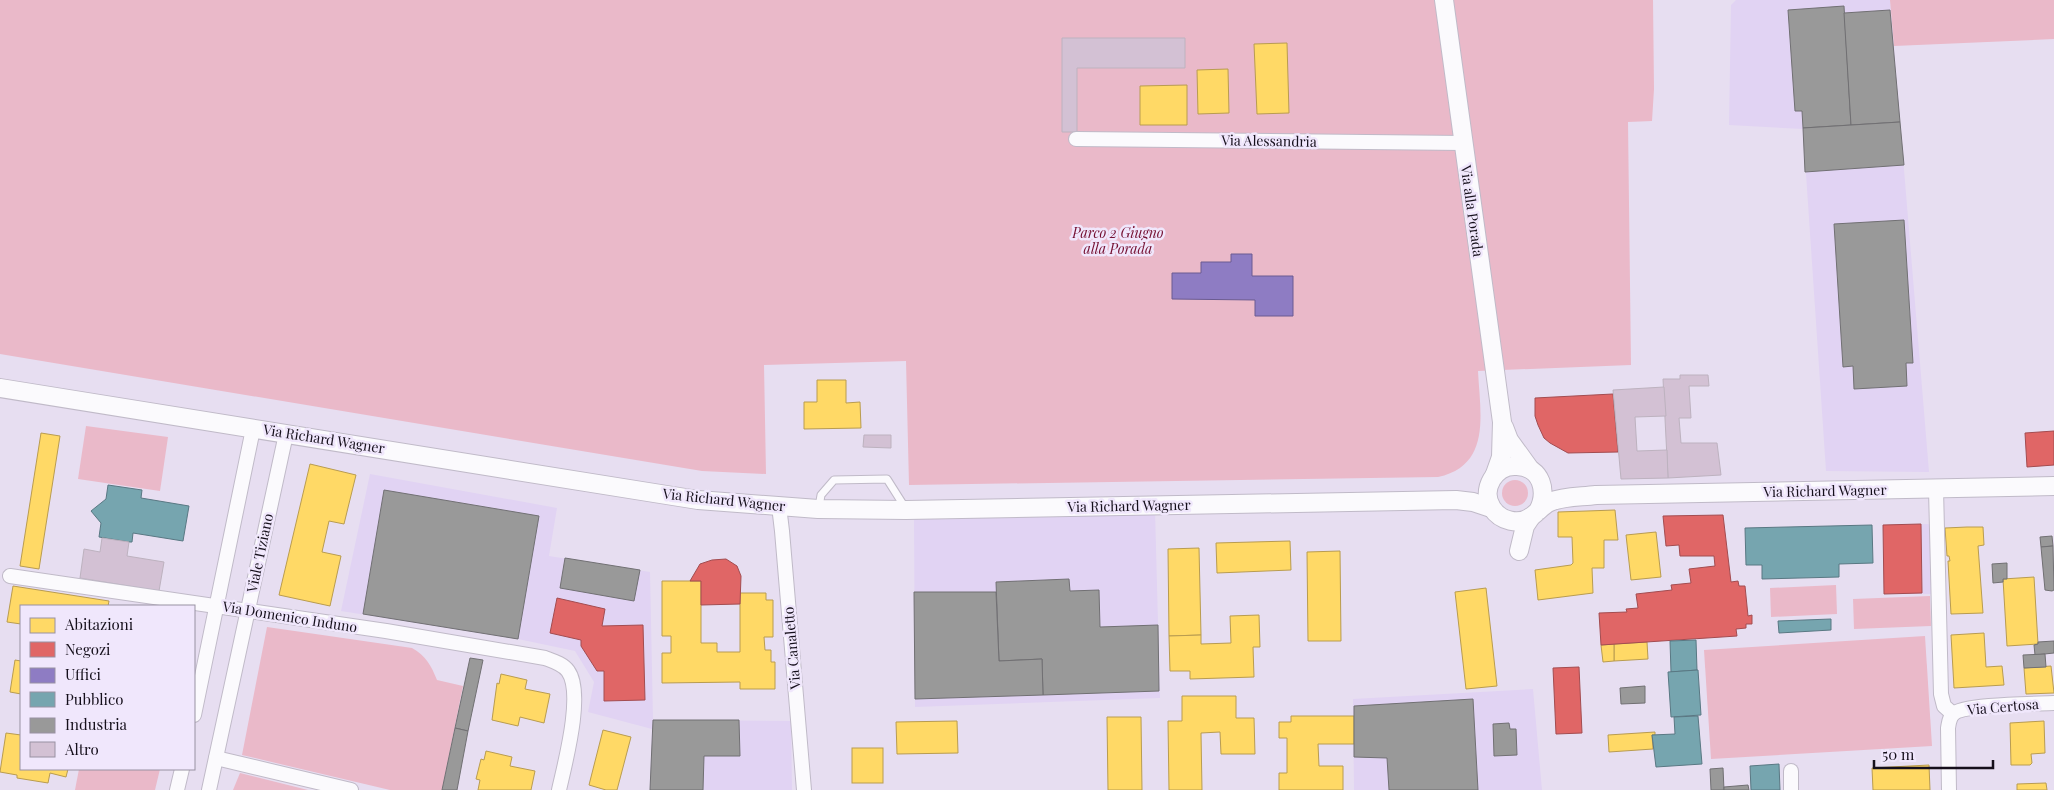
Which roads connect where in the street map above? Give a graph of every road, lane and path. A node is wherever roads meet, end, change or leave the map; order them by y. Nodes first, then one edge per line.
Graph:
1 (1444, 0) edge
2 (1076, 140) dead end
3 (1463, 143) junction
4 (0, 388) edge
5 (1502, 422) junction
6 (253, 429) junction
7 (286, 434) junction
8 (1534, 472) junction
9 (1493, 478) junction
10 (2054, 486) edge
11 (1936, 489) junction
12 (1596, 495) junction
13 (1456, 500) junction
14 (778, 506) junction
15 (1491, 508) junction
16 (818, 509) junction
17 (906, 510) junction
18 (1535, 514) junction
19 (1505, 520) junction
20 (10, 576) dead end
21 (217, 606) junction
22 (247, 611) junction
23 (2054, 703) edge
24 (195, 710) edge
25 (1953, 714) junction
26 (216, 758) junction
27 (182, 770) edge
28 (1791, 771) dead end
29 (178, 790) edge
30 (209, 790) edge
31 (351, 790) edge
32 (559, 790) edge
33 (804, 790) edge
34 (1791, 790) edge
35 (1949, 790) edge

1 - 3 street, Via alla Porada
2 - 3 street, Via Alessandria
3 - 5 street, Via alla Porada
4 - 6 street, Via Richard Wagner
5 - 8 street, Via alla Porada
5 - 9 street, Via alla Porada
6 - 7 street, Via Richard Wagner
6 - 21 street
7 - 14 street, Via Richard Wagner
7 - 22 street, Viale Tiziano
8 - 9 street
8 - 12 street, Via Richard Wagner
8 - 18 street
9 - 13 street, Via Richard Wagner
9 - 15 street
10 - 11 street, Via Richard Wagner
11 - 12 street, Via Richard Wagner
11 - 25 street
12 - 18 street, Via Richard Wagner
13 - 15 street, Via Richard Wagner
13 - 17 street, Via Richard Wagner
14 - 16 street, Via Richard Wagner
14 - 33 street, Via Canaletto
15 - 19 street
16 - 17 street, Via Richard Wagner
16 - 17 lane
18 - 19 street
18 - 19 street
20 - 21 street, Via Domenico Induno
21 - 22 street, Via Domenico Induno
21 - 24 street
22 - 26 street, Viale Tiziano
22 - 32 street, Via Domenico Induno
23 - 25 street, Via Certosa
25 - 35 street
26 - 30 street, Viale Tiziano
26 - 31 street
27 - 29 street
28 - 34 street

